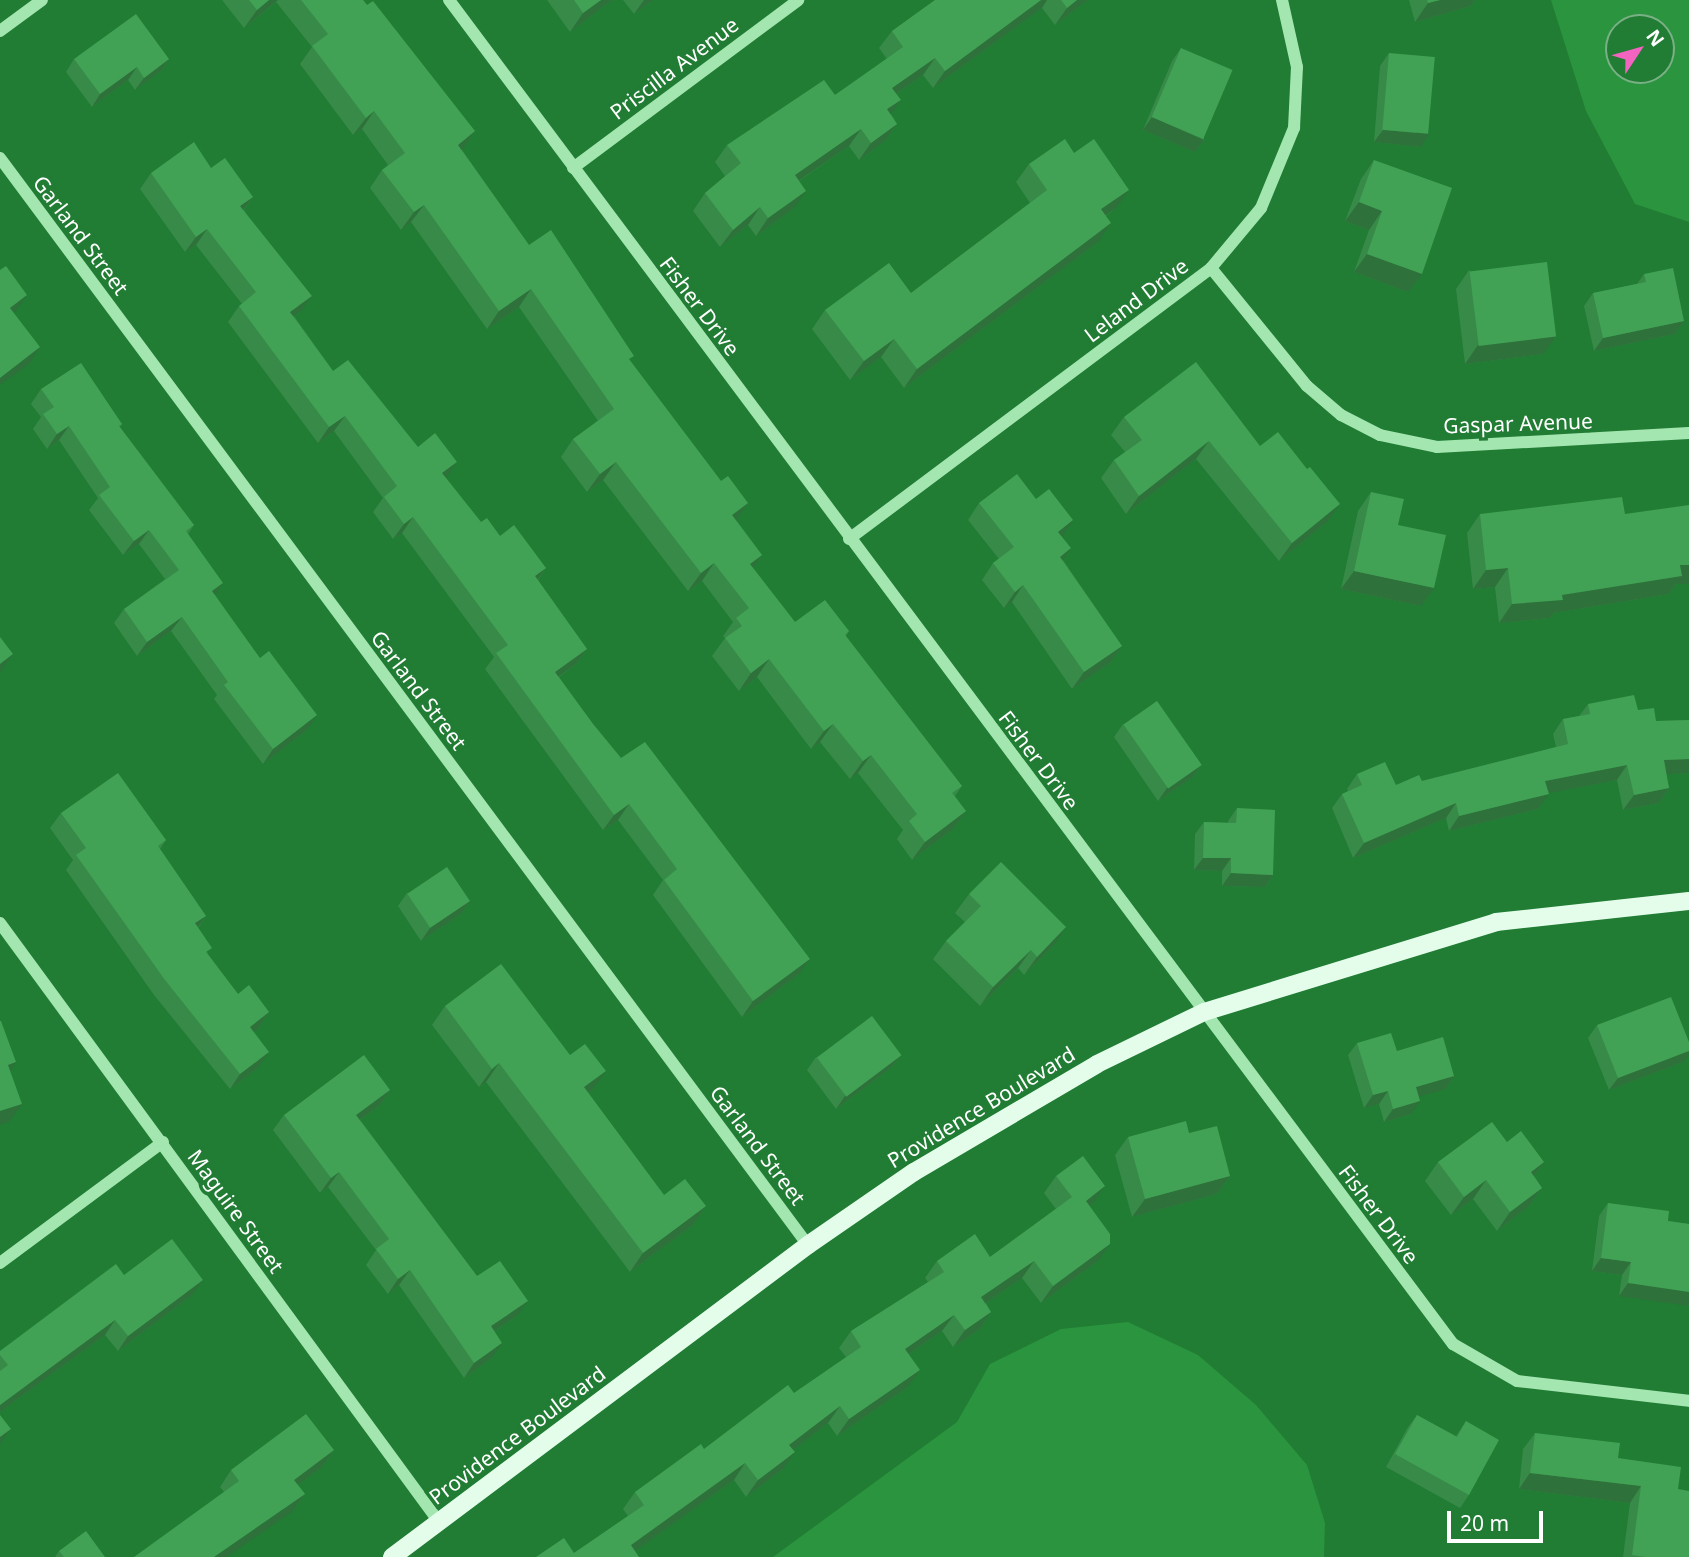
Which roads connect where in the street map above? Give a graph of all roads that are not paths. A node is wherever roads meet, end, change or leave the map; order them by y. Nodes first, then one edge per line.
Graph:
1 (42, 0) edge
2 (449, 0) edge
3 (798, 0) edge
4 (1282, 0) edge
5 (0, 31) edge
6 (0, 159) edge
7 (573, 168) junction
8 (1211, 268) junction
9 (1689, 433) edge
10 (849, 539) junction
11 (1689, 901) edge
12 (0, 923) edge
13 (1204, 1012) junction
14 (163, 1142) junction
15 (808, 1245) junction
16 (0, 1263) edge
17 (1689, 1401) edge
18 (439, 1522) junction
19 (392, 1557) edge

1 - 5 street
2 - 7 street, Fisher Drive
3 - 7 street, Priscilla Avenue
4 - 8 street, Leland Drive
6 - 15 street, Garland Street
7 - 10 street, Fisher Drive
8 - 9 street, Gaspar Avenue
8 - 10 street, Leland Drive
10 - 13 street, Fisher Drive
11 - 13 main road, Providence Boulevard
12 - 14 street, Maguire Street
13 - 15 main road, Providence Boulevard
13 - 17 street, Fisher Drive
14 - 16 street
14 - 18 street, Maguire Street
15 - 18 main road, Providence Boulevard
18 - 19 main road, Providence Boulevard

